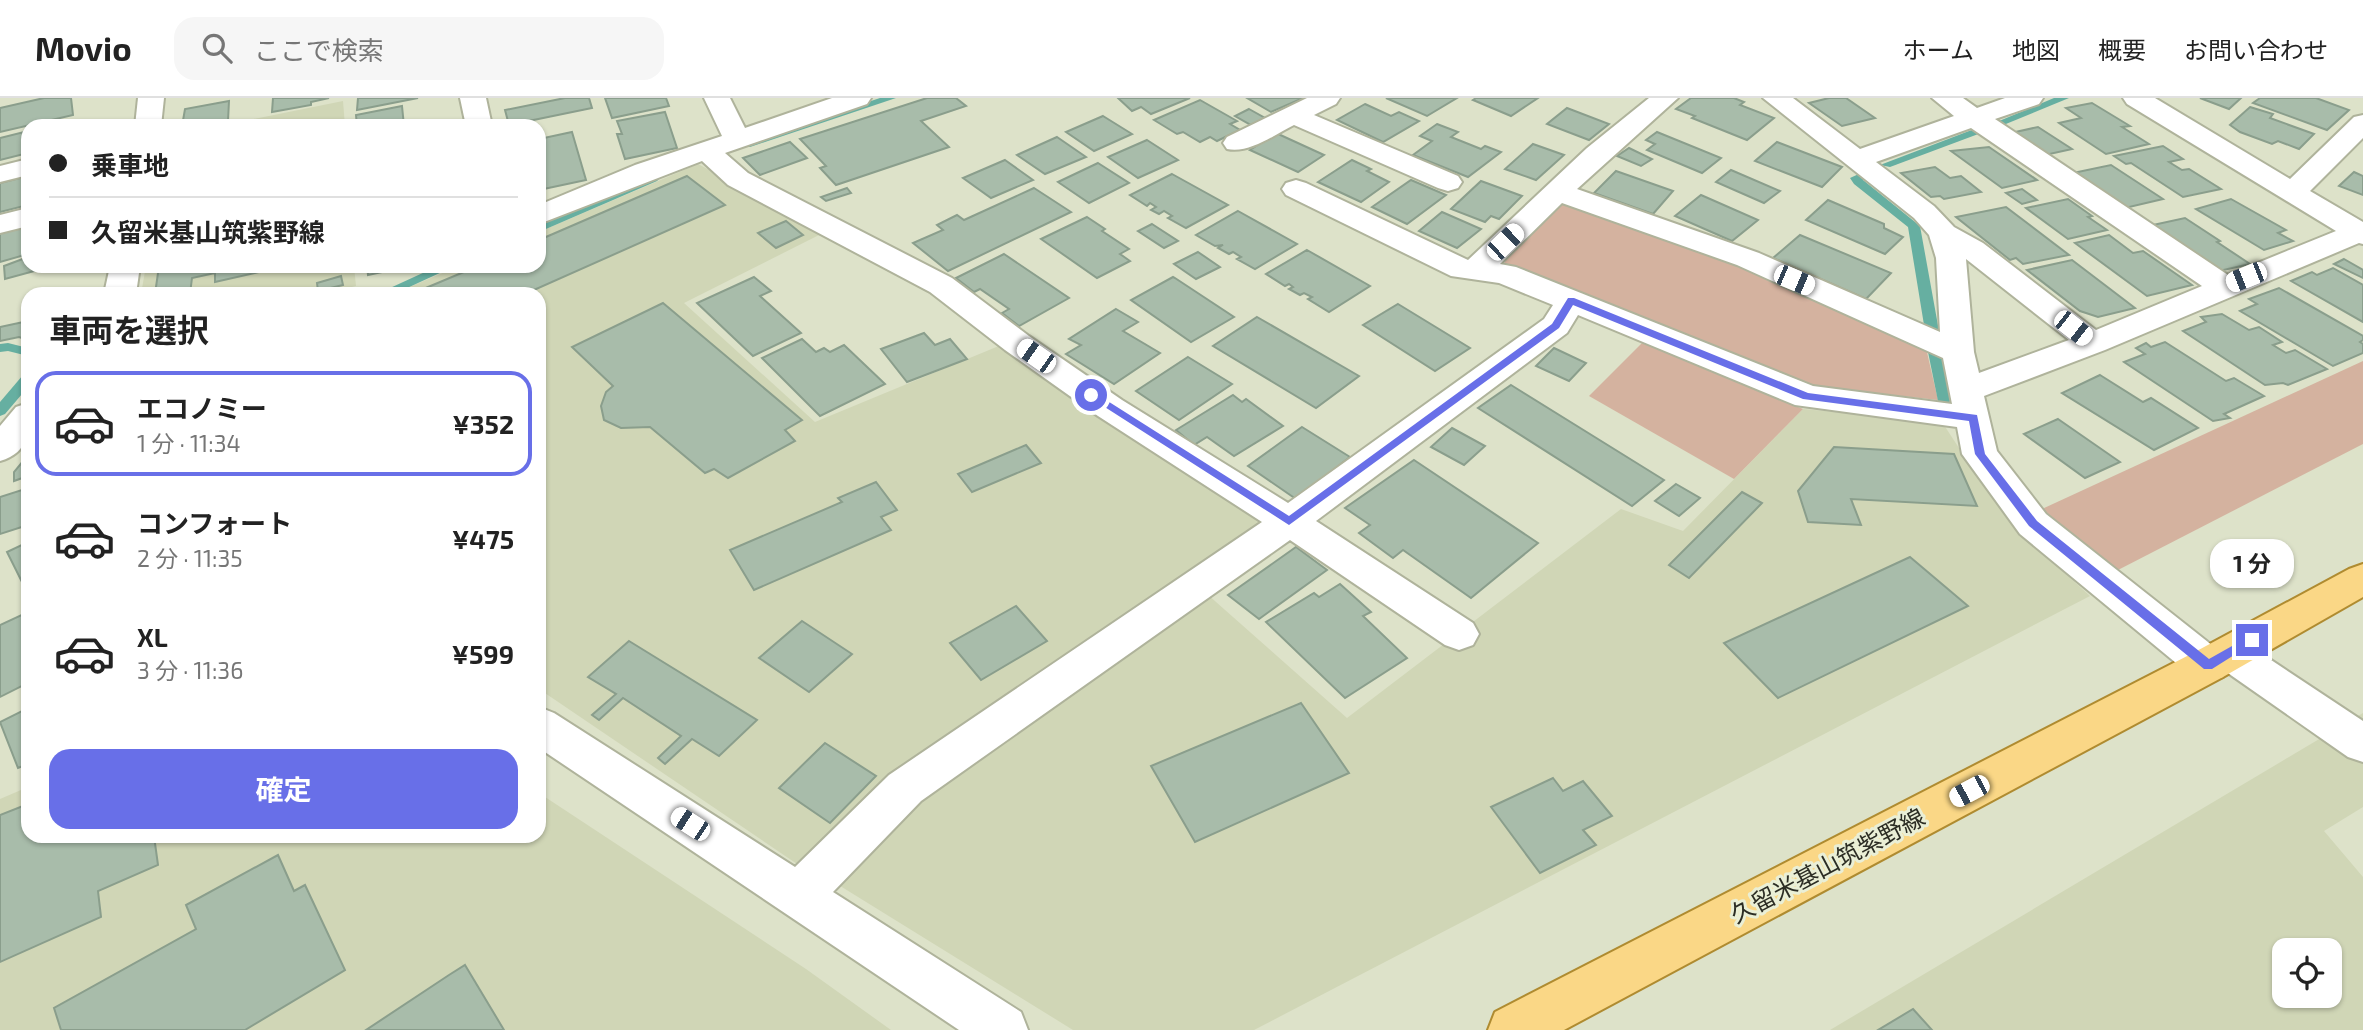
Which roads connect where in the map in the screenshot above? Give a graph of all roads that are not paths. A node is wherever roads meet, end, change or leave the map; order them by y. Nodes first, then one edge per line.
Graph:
1 (151, 98) edge
2 (473, 98) edge
3 (717, 98) edge
4 (858, 98) edge
5 (1327, 98) edge
6 (1665, 98) edge
7 (1776, 98) edge
8 (1945, 98) edge
9 (2030, 98) edge
10 (2136, 98) edge
11 (1294, 116) junction
12 (1974, 117) junction
13 (149, 119) edge
14 (478, 119) edge
15 (2363, 123) edge
16 (1237, 143) dead end
17 (721, 144) junction
18 (1855, 160) junction
19 (21, 169) edge
20 (0, 174) edge
21 (1448, 182) dead end
22 (1296, 189) dead end
23 (2294, 191) junction
24 (1558, 192) junction
25 (546, 212) edge
26 (21, 219) edge
27 (0, 224) edge
28 (2362, 225) edge
29 (1944, 233) junction
30 (1476, 270) junction
31 (2223, 286) junction
32 (1571, 300) junction
33 (2093, 343) junction
34 (1958, 352) junction
35 (1970, 404) junction
36 (21, 424) edge
37 (0, 449) edge
38 (1289, 521) junction
39 (2363, 579) edge
40 (1459, 634) dead end
41 (2219, 659) junction
42 (546, 730) edge
43 (2363, 744) edge
44 (799, 895) junction
45 (1003, 1030) edge
46 (1513, 1030) edge

1 - 13 street
2 - 14 street
3 - 17 street
4 - 17 street
5 - 11 street
6 - 24 street
7 - 18 street
8 - 12 street
9 - 12 street
10 - 23 street
11 - 16 street
11 - 21 street
12 - 18 street
12 - 31 street
15 - 23 street
17 - 25 street
17 - 38 street
18 - 29 street
19 - 20 street
22 - 30 street
23 - 28 street
24 - 30 street
24 - 34 street
26 - 27 street
28 - 31 street
29 - 33 street
29 - 34 street
30 - 32 street
31 - 33 street
32 - 35 street
32 - 38 street
33 - 35 street
34 - 35 street
35 - 41 street
36 - 37 street
38 - 40 street
38 - 44 street
39 - 41 main road, 久留米基山筑紫野線
41 - 43 street
41 - 46 main road, 久留米基山筑紫野線
42 - 44 street
44 - 45 street

